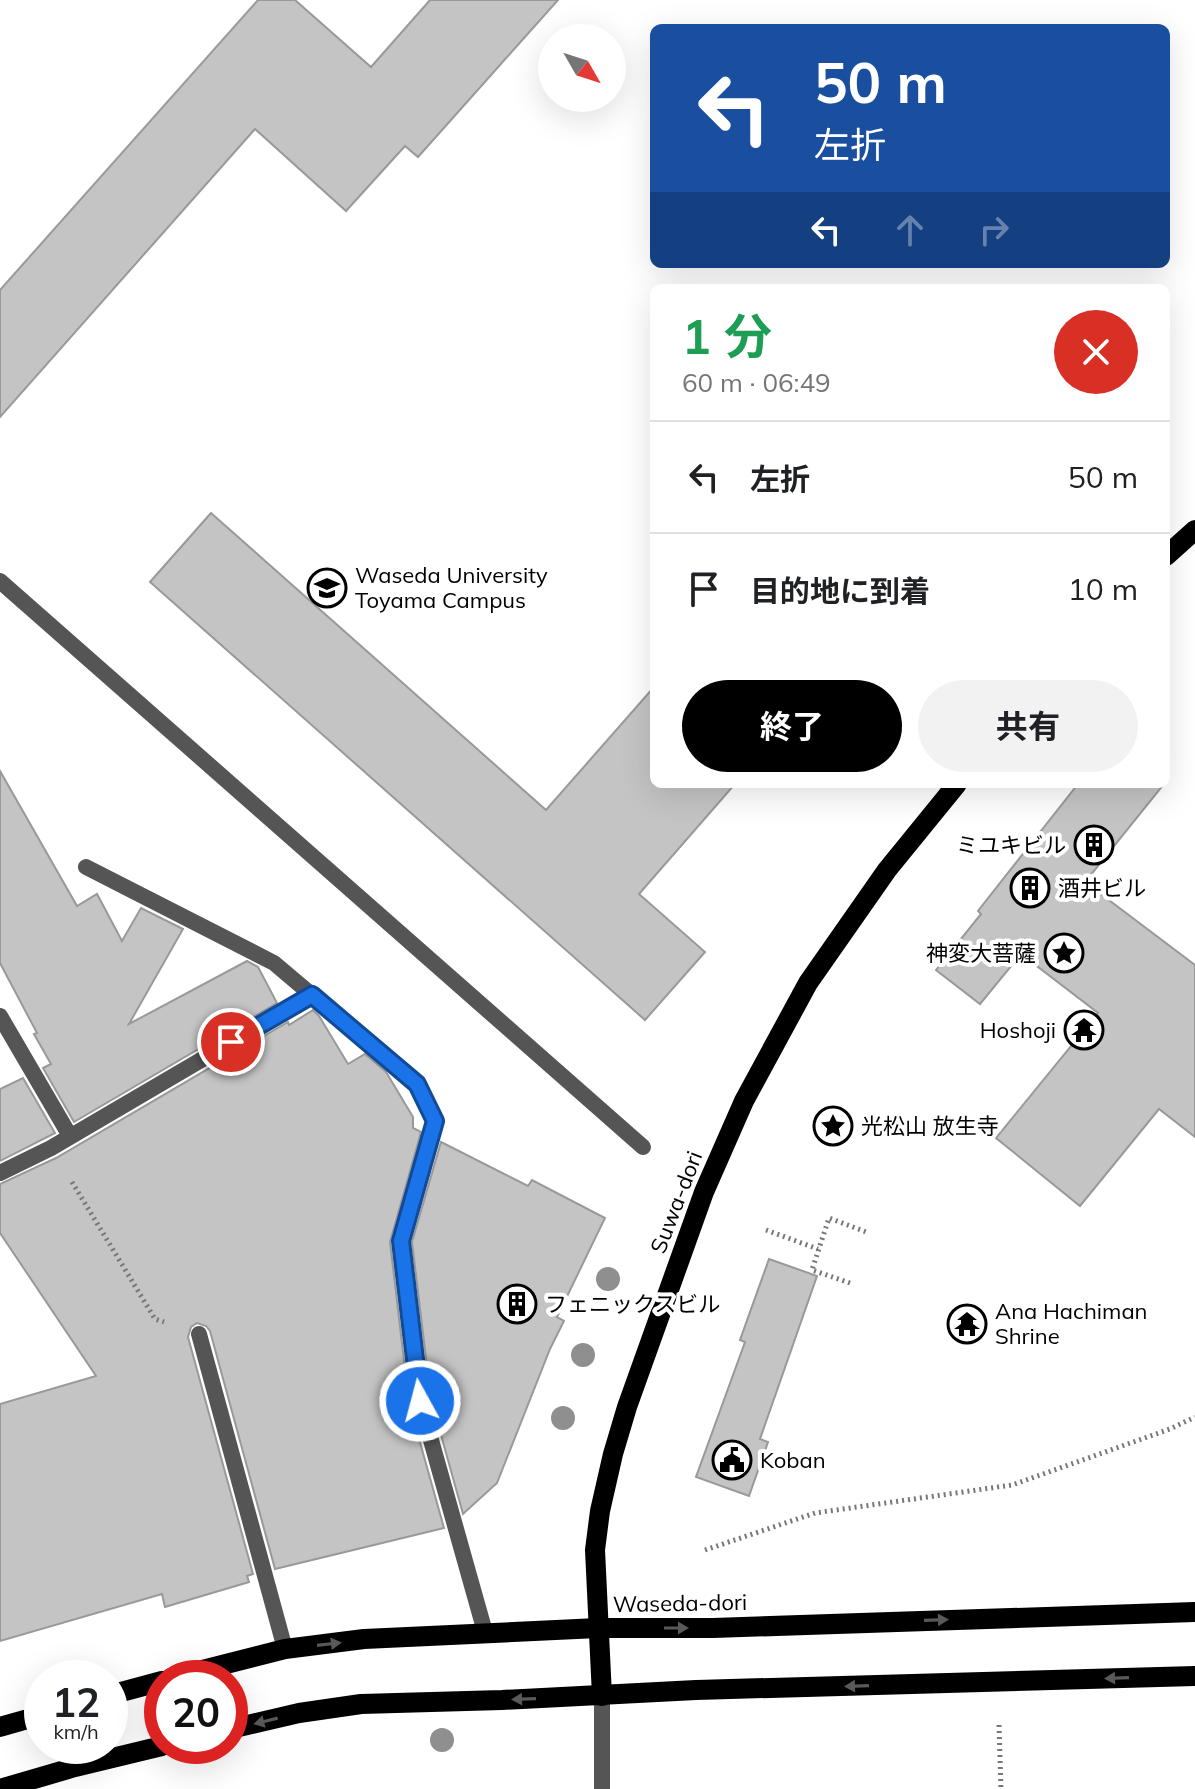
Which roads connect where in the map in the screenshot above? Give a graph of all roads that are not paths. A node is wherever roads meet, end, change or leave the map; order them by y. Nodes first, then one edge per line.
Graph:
1 (1195, 530) edge
2 (1170, 552) edge
3 (0, 581) edge
4 (954, 788) edge
5 (86, 867) dead end
6 (312, 995) junction
7 (0, 1016) edge
8 (70, 1136) junction
9 (643, 1147) dead end
10 (0, 1173) edge
11 (199, 1334) road end
12 (1195, 1612) edge
13 (598, 1628) junction
14 (485, 1632) junction
15 (285, 1649) junction
16 (242, 1660) edge
17 (1195, 1676) edge
18 (602, 1696) junction
19 (24, 1720) edge
20 (248, 1725) edge
21 (0, 1727) edge
22 (144, 1750) edge
23 (0, 1789) edge
24 (602, 1789) edge

1 - 2 main road
3 - 9 street
4 - 13 main road, Suwa-dori
5 - 6 street
6 - 8 street
6 - 14 street
7 - 8 street
8 - 10 street
11 - 15 street
13 -> 12 main road, Waseda-dori
13 - 14 main road, Waseda-dori
13 - 18 main road, Suwa-dori
15 -> 14 main road, Waseda-dori
15 - 16 main road, Waseda-dori
17 -> 18 main road
18 -> 20 main road
18 - 24 street
19 - 21 main road
22 - 23 main road

